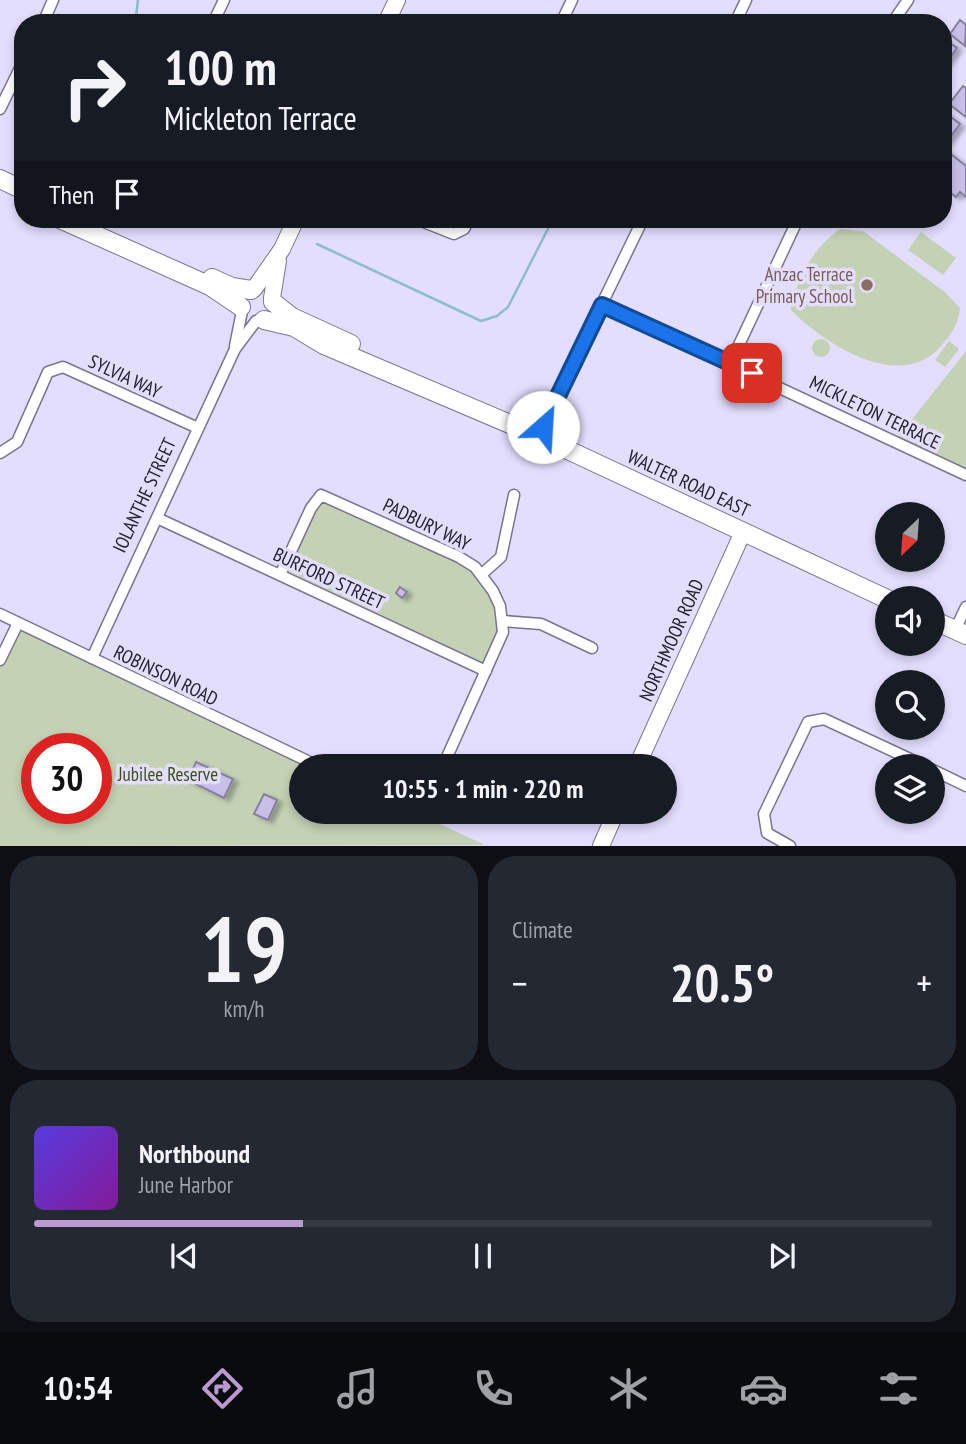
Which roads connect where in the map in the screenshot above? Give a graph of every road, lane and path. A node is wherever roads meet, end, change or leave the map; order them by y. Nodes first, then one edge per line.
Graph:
1 (14, 80) edge
2 (0, 108) edge
3 (80, 228) edge
4 (104, 228) edge
5 (292, 228) edge
6 (439, 228) edge
7 (464, 228) edge
8 (639, 228) edge
9 (795, 228) edge
10 (282, 249) junction
11 (253, 290) junction
12 (273, 300) junction
13 (602, 305) junction
14 (251, 315) junction
15 (235, 349) junction
16 (730, 364) junction
17 (472, 407) junction
18 (198, 429) junction
19 (538, 436) junction
20 (0, 453) edge
21 (966, 475) edge
22 (514, 495) dead end
23 (157, 518) junction
24 (743, 532) junction
25 (482, 574) junction
26 (280, 575) junction
27 (875, 592) edge
28 (966, 607) edge
29 (0, 614) edge
30 (503, 621) junction
31 (18, 623) junction
32 (960, 632) edge
33 (592, 648) dead end
34 (92, 658) junction
35 (0, 660) edge
36 (486, 671) junction
37 (293, 754) edge
38 (448, 754) edge
39 (642, 754) edge
40 (899, 754) edge
41 (945, 776) edge
42 (966, 786) edge
43 (611, 824) edge
44 (601, 845) edge
45 (790, 845) edge

1 - 2 street
3 - 14 main road, WALTER ROAD EAST
4 - 11 main road
5 - 10 street
6 - 7 street
8 - 13 street
9 - 16 street
10 - 11 street
10 - 12 street
11 - 12 main road, WALTER ROAD EAST
11 - 14 main road
12 - 14 main road
12 - 17 main road, WALTER ROAD EAST
13 - 16 street, MICKLETON TERRACE
13 - 19 street
14 - 15 street, IOLANTHE STREET
14 - 15 street, IOLANTHE STREET
14 - 17 main road, WALTER ROAD EAST
15 - 18 street, IOLANTHE STREET
16 - 21 street, MICKLETON TERRACE
17 - 19 main road, WALTER ROAD EAST
18 - 20 street, SYLVIA WAY
18 - 23 street, IOLANTHE STREET
19 - 24 main road, WALTER ROAD EAST
22 - 25 street
23 - 26 street, BURFORD STREET
23 - 34 street, IOLANTHE STREET
24 - 27 main road, WALTER ROAD EAST
24 - 39 street, NORTHMOOR ROAD
25 - 26 street, PADBURY WAY
25 - 30 street, PADBURY WAY
26 - 36 street, BURFORD STREET
28 - 32 street
29 - 31 street, ROBINSON ROAD
30 - 33 street
30 - 36 street
31 - 34 street, ROBINSON ROAD
31 - 35 street
34 - 37 street, ROBINSON ROAD
36 - 38 street
40 - 45 street
41 - 42 street
43 - 44 street

